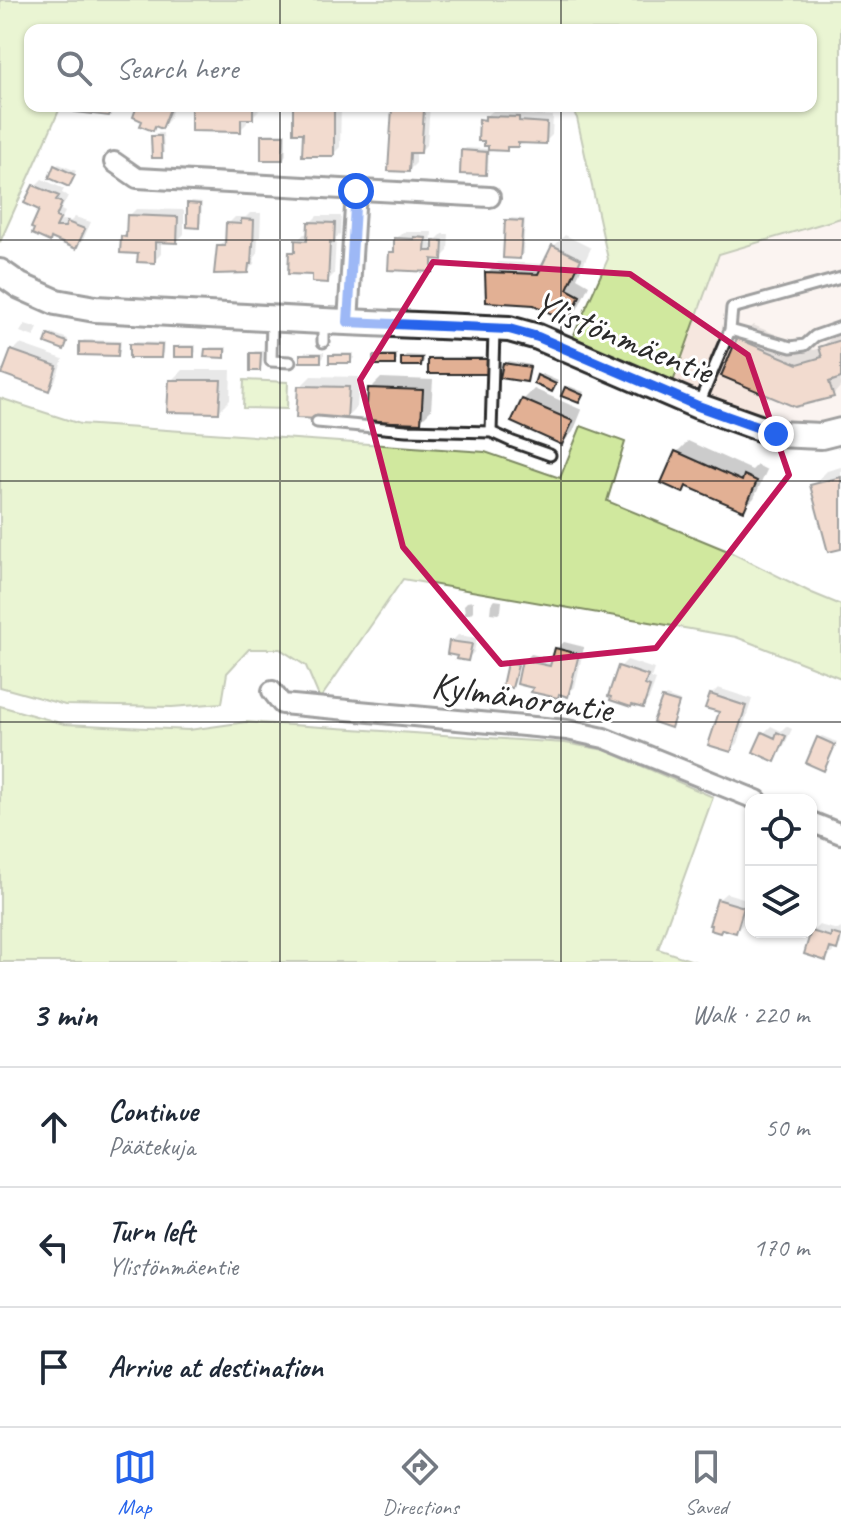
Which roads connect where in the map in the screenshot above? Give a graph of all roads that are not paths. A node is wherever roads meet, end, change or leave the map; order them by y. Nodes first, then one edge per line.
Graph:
1 (114, 162) dead end
2 (356, 191) junction
3 (490, 197) dead end
4 (0, 272) edge
5 (841, 278) edge
6 (272, 319) junction
7 (841, 327) edge
8 (331, 328) junction
9 (494, 328) junction
10 (730, 330) junction
11 (290, 362) dead end
12 (698, 406) junction
13 (317, 422) dead end
14 (841, 431) edge
15 (491, 432) junction
16 (550, 455) dead end
17 (272, 691) dead end
18 (745, 795) edge
19 (817, 824) edge
20 (841, 834) edge

1 - 2 street
2 - 3 street
2 - 8 street
4 - 6 street, Ylistönmäentie
5 - 10 lane
6 - 8 street, Ylistönmäentie
6 - 11 lane
7 - 10 lane
8 - 9 street, Ylistönmäentie
9 - 12 street, Ylistönmäentie
9 - 15 lane
10 - 12 lane
12 - 14 street, Ylistönmäentie
13 - 15 lane
15 - 16 lane
17 - 18 street, Kylmänorontie
19 - 20 street

